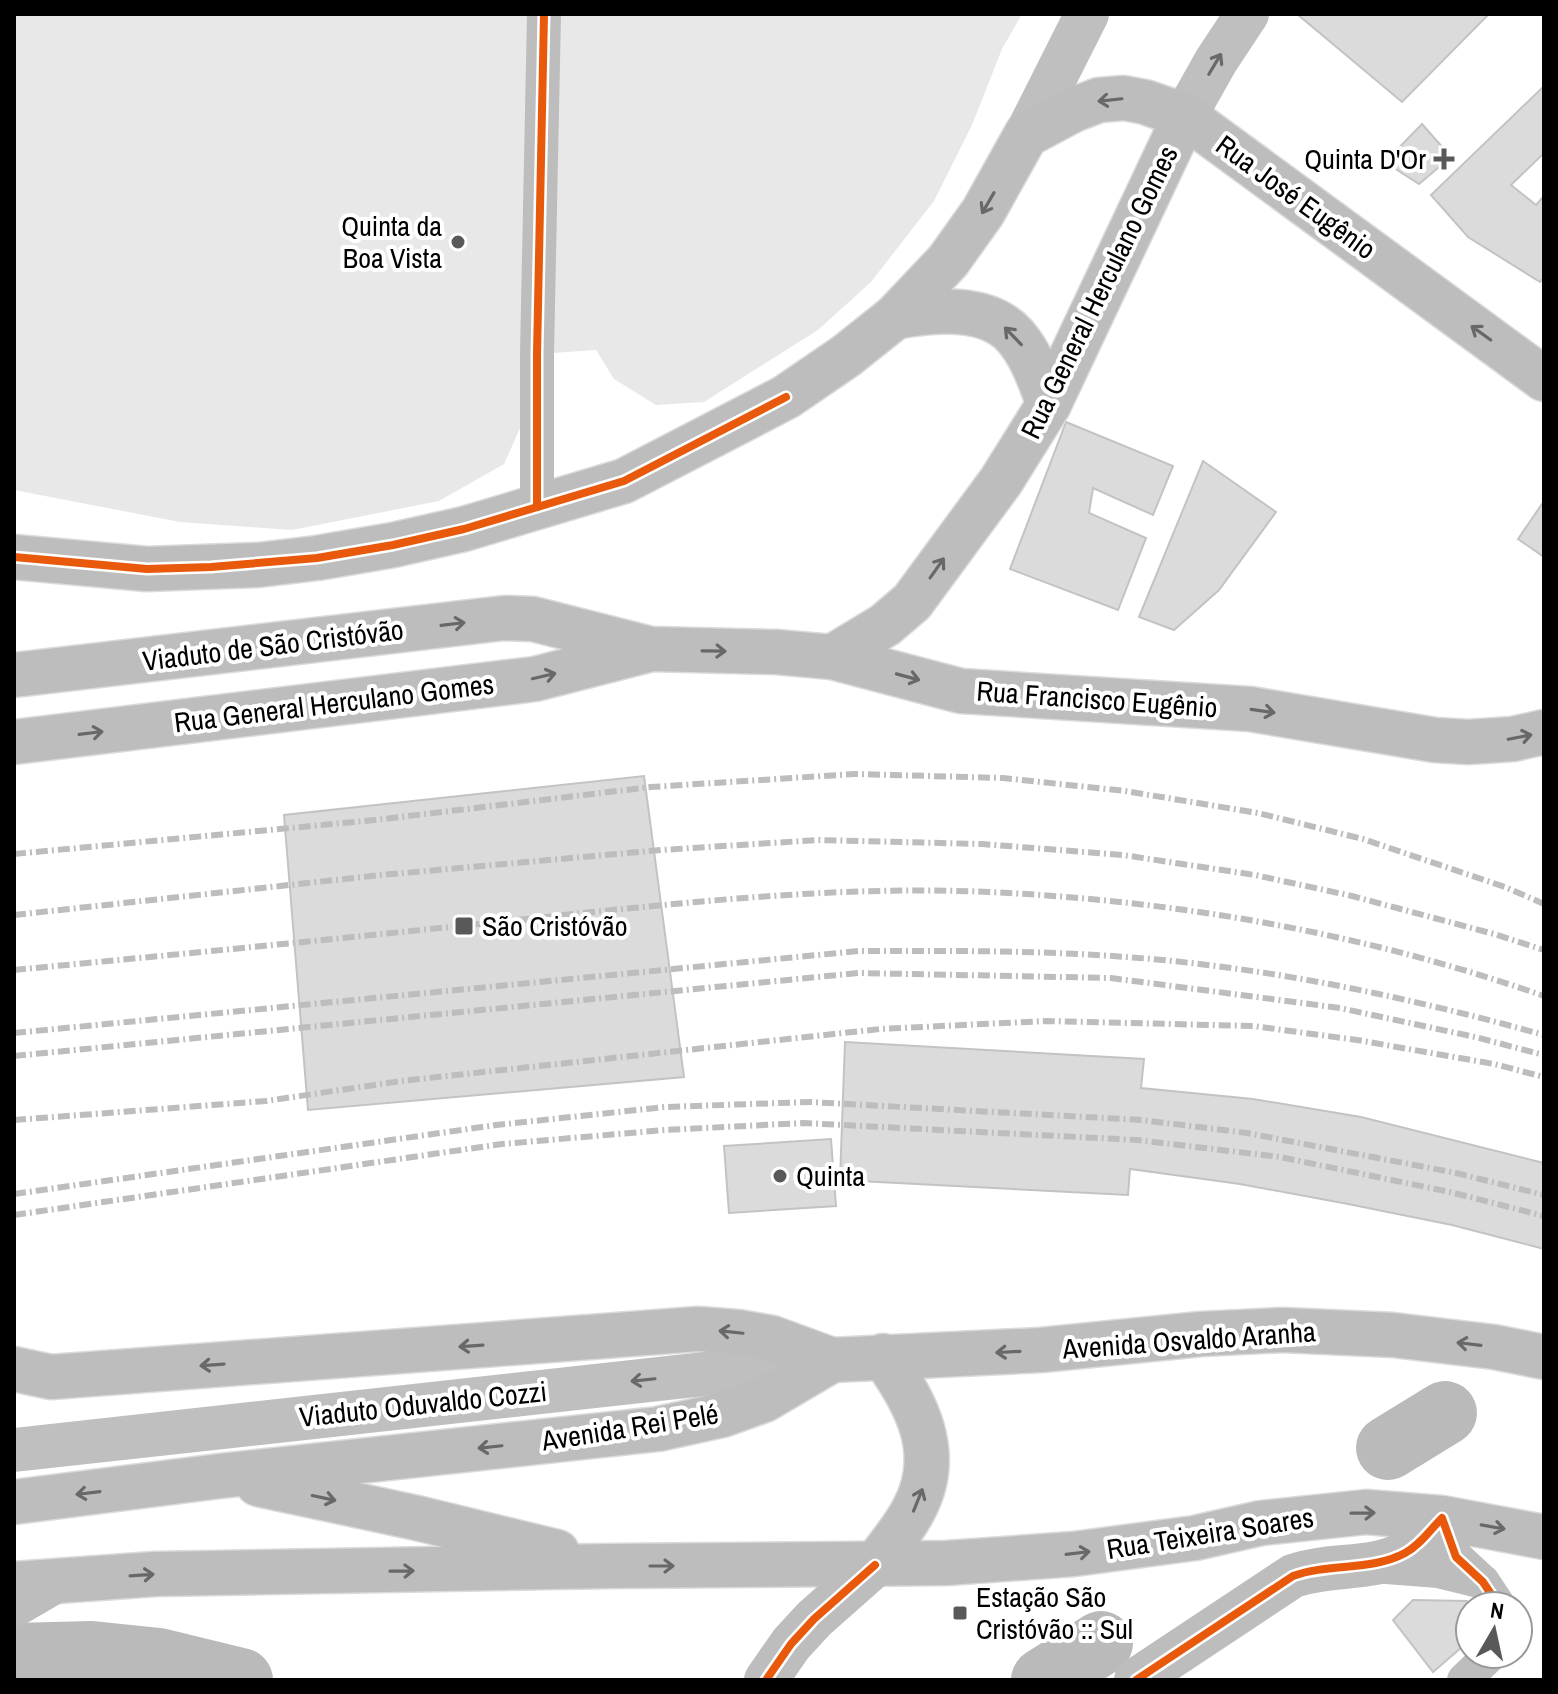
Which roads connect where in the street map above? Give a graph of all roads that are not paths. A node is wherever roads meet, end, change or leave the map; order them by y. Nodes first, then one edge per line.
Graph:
1 (544, 14) edge
2 (1087, 14) edge
3 (1247, 14) edge
4 (1185, 116) junction
5 (1026, 135) junction
6 (895, 317) junction
7 (1544, 379) edge
8 (1049, 404) junction
9 (537, 507) junction
10 (14, 557) edge
11 (651, 649) junction
12 (832, 657) junction
13 (14, 675) edge
14 (1544, 732) edge
15 (14, 742) edge
16 (883, 1356) junction
17 (1544, 1357) edge
18 (832, 1360) junction
19 (32, 1373) edge
20 (14, 1450) edge
21 (220, 1476) junction
22 (14, 1502) edge
23 (1442, 1518) junction
24 (1544, 1537) edge
25 (875, 1565) junction
26 (1350, 1565) junction
27 (610, 1566) junction
28 (64, 1581) junction
29 (14, 1584) edge
30 (1482, 1590) edge
31 (1487, 1590) edge
32 (14, 1611) edge
33 (766, 1680) edge
34 (1136, 1680) edge

1 - 9 street
2 - 5 main road
4 -> 3 main road, Rua General Herculano Gomes
4 -> 5 main road, Rua José Eugênio
7 -> 4 main road, Rua José Eugênio
4 - 8 main road, Rua General Herculano Gomes
5 -> 6 main road
8 -> 6 main road
6 - 9 main road
12 -> 8 main road, Rua General Herculano Gomes
9 - 10 main road
11 -> 12 main road, Rua Francisco Eugênio
13 -> 11 main road, Viaduto de São Cristóvão
15 -> 11 main road, Rua General Herculano Gomes
12 -> 14 main road, Rua Francisco Eugênio
17 -> 16 main road, Avenida Osvaldo Aranha
16 - 18 main road, Avenida Osvaldo Aranha
25 -> 16 main road
18 -> 19 main road
18 -> 20 main road, Viaduto Oduvaldo Cozzi
18 -> 21 main road, Avenida Rei Pelé
21 -> 22 main road, Avenida Rei Pelé
21 -> 27 main road
23 -> 24 main road, Rua Teixeira Soares
25 -> 23 main road, Rua Teixeira Soares
23 - 26 main road
23 - 31 street
27 -> 25 main road
25 - 33 main road
26 - 30 street
26 - 34 main road
28 -> 27 main road
28 - 29 main road
28 - 32 street

